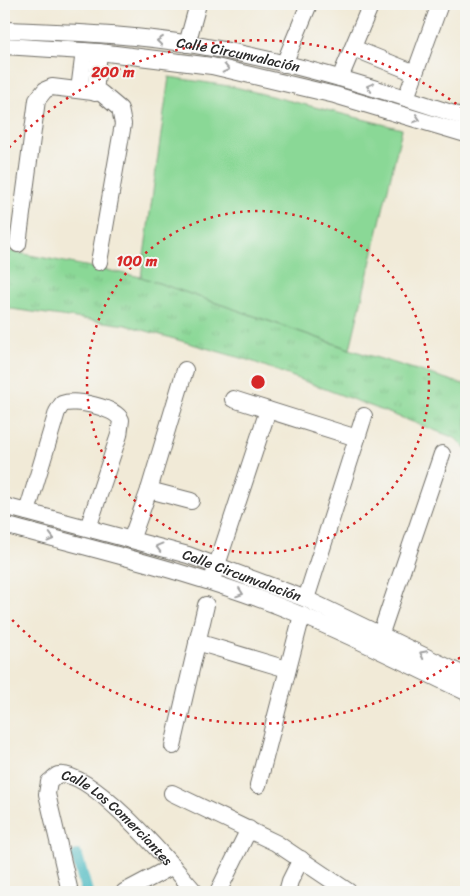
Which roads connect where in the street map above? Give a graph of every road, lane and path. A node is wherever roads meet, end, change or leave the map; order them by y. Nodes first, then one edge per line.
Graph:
1 (198, 4) edge
2 (309, 4) edge
3 (371, 4) edge
4 (440, 4) edge
5 (4, 30) edge
6 (62, 32) junction
7 (187, 44) junction
8 (4, 46) edge
9 (353, 48) junction
10 (61, 50) junction
11 (91, 52) junction
12 (284, 64) junction
13 (416, 73) junction
14 (340, 78) junction
15 (87, 92) junction
16 (406, 98) junction
17 (466, 115) edge
18 (466, 134) edge
19 (18, 244) dead end
20 (99, 262) dead end
21 (186, 370) dead end
22 (232, 399) dead end
23 (268, 410) junction
24 (364, 416) dead end
25 (357, 438) junction
26 (442, 454) dead end
27 (149, 490) junction
28 (190, 501) dead end
29 (4, 506) edge
30 (27, 512) junction
31 (4, 525) edge
32 (88, 528) junction
33 (131, 540) junction
34 (217, 565) junction
35 (211, 583) junction
36 (306, 599) junction
37 (206, 605) dead end
38 (302, 615) junction
39 (381, 633) junction
40 (197, 642) junction
41 (287, 669) junction
42 (466, 676) edge
43 (466, 692) edge
44 (173, 746) dead end
45 (258, 785) dead end
46 (172, 793) dead end
47 (249, 829) junction
48 (301, 859) junction
49 (173, 866) junction
50 (344, 891) edge
51 (70, 892) edge
52 (124, 892) edge
53 (195, 892) edge
54 (218, 892) edge
55 (287, 892) edge

1 - 7 street
2 - 12 street
3 - 9 street
4 - 13 street
5 - 6 street, Calle Circunvalación
7 -> 6 street, Calle Circunvalación
6 - 10 street
7 - 12 street, Calle Circunvalación
8 - 10 street, Calle Circunvalación
9 - 13 street
9 - 14 street
10 - 11 street, Calle Circunvalación
11 - 15 street
11 -> 18 street, Calle Circunvalación
12 - 14 street, Calle Circunvalación
13 - 16 street
16 -> 14 street, Calle Circunvalación
15 - 19 street
15 - 20 street
16 - 17 street, Calle Circunvalación
21 - 27 street
22 - 23 street
23 - 25 street
23 - 34 street
24 - 25 street
25 - 36 street
26 - 39 street
27 - 28 street
27 - 33 street
29 - 30 street, Calle Circunvalación
30 - 32 street, Calle Circunvalación
30 - 32 street
31 -> 35 street, Calle Circunvalación
32 - 33 street, Calle Circunvalación
34 -> 33 street, Calle Circunvalación
34 - 35 street
34 - 36 street, Calle Circunvalación
35 -> 38 street, Calle Circunvalación
36 - 39 street, Calle Circunvalación
37 - 40 street
38 - 41 street
38 - 43 street, Calle Circunvalación
42 -> 39 street, Calle Circunvalación
40 - 41 street
40 - 44 street
41 - 45 street
46 - 47 street
47 - 48 street
47 - 54 street
48 - 50 street
48 - 55 street
49 - 51 street, Calle Los Comerciantes
49 - 52 street
49 - 53 street, Calle Los Comerciantes

